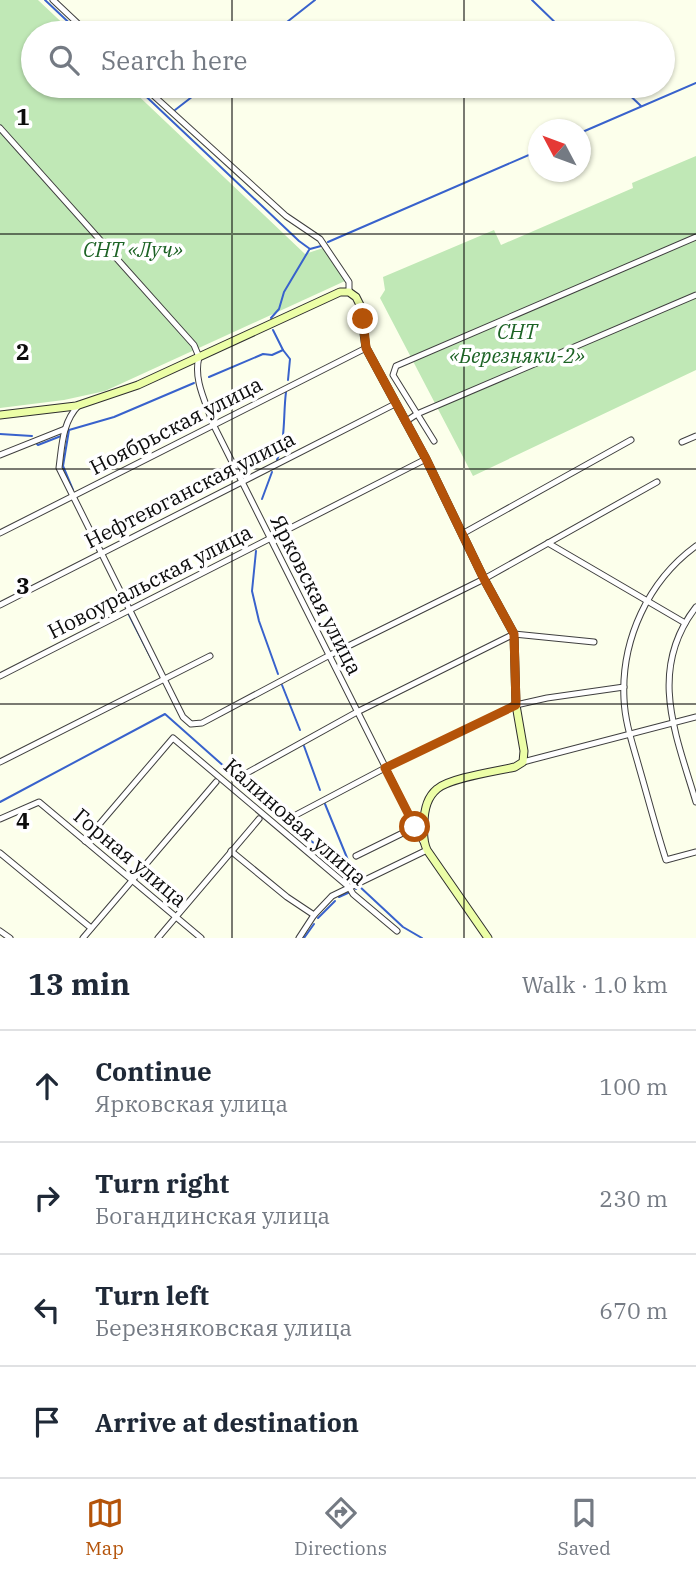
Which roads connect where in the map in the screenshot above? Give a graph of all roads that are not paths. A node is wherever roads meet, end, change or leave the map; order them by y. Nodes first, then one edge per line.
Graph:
1 (53, 0) edge
2 (75, 21) edge
3 (156, 98) edge
4 (0, 128) edge
5 (696, 237) edge
6 (349, 292) junction
7 (696, 295) edge
8 (366, 348) junction
9 (200, 357) junction
10 (395, 404) junction
11 (79, 405) junction
12 (417, 414) junction
13 (0, 415) edge
14 (405, 422) junction
15 (213, 424) junction
16 (65, 429) junction
17 (696, 436) edge
18 (631, 440) dead end
19 (434, 441) dead end
20 (682, 442) dead end
21 (0, 455) edge
22 (426, 459) junction
23 (242, 482) junction
24 (657, 482) dead end
25 (72, 496) junction
26 (0, 533) edge
27 (462, 534) junction
28 (270, 538) junction
29 (548, 543) junction
30 (696, 546) edge
31 (100, 552) junction
32 (484, 579) junction
33 (647, 601) junction
34 (0, 605) edge
35 (696, 607) edge
36 (129, 609) junction
37 (685, 623) junction
38 (514, 634) junction
39 (594, 642) dead end
40 (210, 656) dead end
41 (328, 656) junction
42 (0, 676) edge
43 (164, 679) junction
44 (624, 687) junction
45 (516, 705) junction
46 (357, 712) junction
47 (696, 717) edge
48 (673, 724) junction
49 (630, 735) junction
50 (0, 762) edge
51 (523, 762) junction
52 (385, 768) junction
53 (245, 774) dead end
54 (216, 782) dead end
55 (696, 802) edge
56 (292, 817) dead end
57 (0, 819) edge
58 (259, 819) dead end
59 (415, 827) junction
60 (85, 841) junction
61 (425, 846) junction
62 (232, 852) junction
63 (696, 852) edge
64 (0, 853) edge
65 (356, 856) dead end
66 (132, 880) junction
67 (349, 887) junction
68 (314, 915) junction
69 (176, 917) junction
70 (91, 928) junction
71 (0, 931) edge
72 (397, 931) dead end
73 (10, 938) edge
74 (83, 938) edge
75 (158, 938) edge
76 (201, 938) edge
77 (299, 938) edge
78 (488, 938) edge

1 - 2 street
3 - 6 street
4 - 9 street
5 - 12 street
6 - 8 street
6 - 9 street
7 - 12 street
8 - 10 street
8 - 15 street, Ноябрьская улица
9 - 11 street
9 - 15 street, Ярковская улица
10 - 14 street
10 - 23 street, Нефтеюганская улица
11 - 13 street
11 - 16 street
12 - 14 street
12 - 19 street
14 - 22 street
15 - 23 street, Ярковская улица
15 - 25 street, Ноябрьская улица
16 - 21 street
16 - 25 street
17 - 20 street
18 - 27 street
22 - 27 street
22 - 28 street, Новоуральская улица
23 - 28 street, Ярковская улица
23 - 31 street, Нефтеюганская улица
24 - 29 street
25 - 26 street, Ноябрьская улица
25 - 31 street
27 - 32 street
28 - 36 street, Новоуральская улица
28 - 41 street, Ярковская улица
29 - 32 street
29 - 33 street
30 - 33 street
31 - 34 street, Нефтеюганская улица
31 - 36 street
32 - 38 street
32 - 41 street
33 - 37 street
33 - 44 street
35 - 37 street
36 - 42 street, Новоуральская улица
36 - 43 street
37 - 48 street
38 - 39 street
38 - 45 street
38 - 46 street
40 - 43 street
41 - 43 street
41 - 46 street, Ярковская улица
43 - 50 street
44 - 45 street
44 - 49 street
45 - 51 street
45 - 52 street
46 - 52 street, Ярковская улица
46 - 53 street
47 - 48 street
48 - 49 street
48 - 55 street
49 - 51 street
49 - 63 street
51 - 61 street
52 - 56 street
52 - 59 street, Ярковская улица
54 - 66 street
57 - 60 street, Горная улица
58 - 62 street
59 - 61 street, Ярковская улица
59 - 65 street
60 - 66 street, Горная улица
60 - 67 street, Калиновая улица
61 - 67 street
61 - 78 street
62 - 68 street
62 - 69 street
64 - 70 street
66 - 69 street, Горная улица
66 - 70 street
67 - 68 street
67 - 72 street, Калиновая улица
68 - 77 street
69 - 75 street
69 - 76 street, Горная улица
70 - 74 street
71 - 73 street

